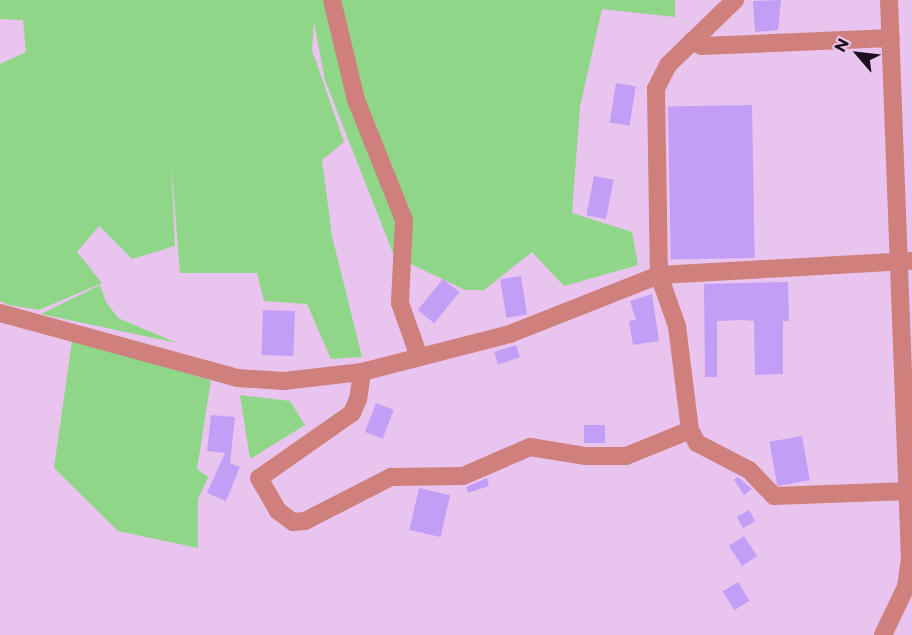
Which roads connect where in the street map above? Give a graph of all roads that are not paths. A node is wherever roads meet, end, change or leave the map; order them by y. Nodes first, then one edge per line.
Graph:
1 (332, 0) edge
2 (735, 0) edge
3 (889, 0) edge
4 (891, 38) junction
5 (692, 41) junction
6 (907, 261) edge
7 (659, 275) junction
8 (0, 313) edge
9 (419, 357) junction
10 (362, 372) junction
11 (690, 430) junction
12 (910, 491) junction
13 (909, 586) edge
14 (883, 635) edge

1 - 9 street
2 - 5 street
3 - 4 street
4 - 5 street
4 - 6 street
5 - 7 street
6 - 7 street
6 - 12 street
7 - 9 street
7 - 11 street
8 - 10 street
9 - 10 street
10 - 11 street
11 - 12 street
12 - 13 street
13 - 14 street

